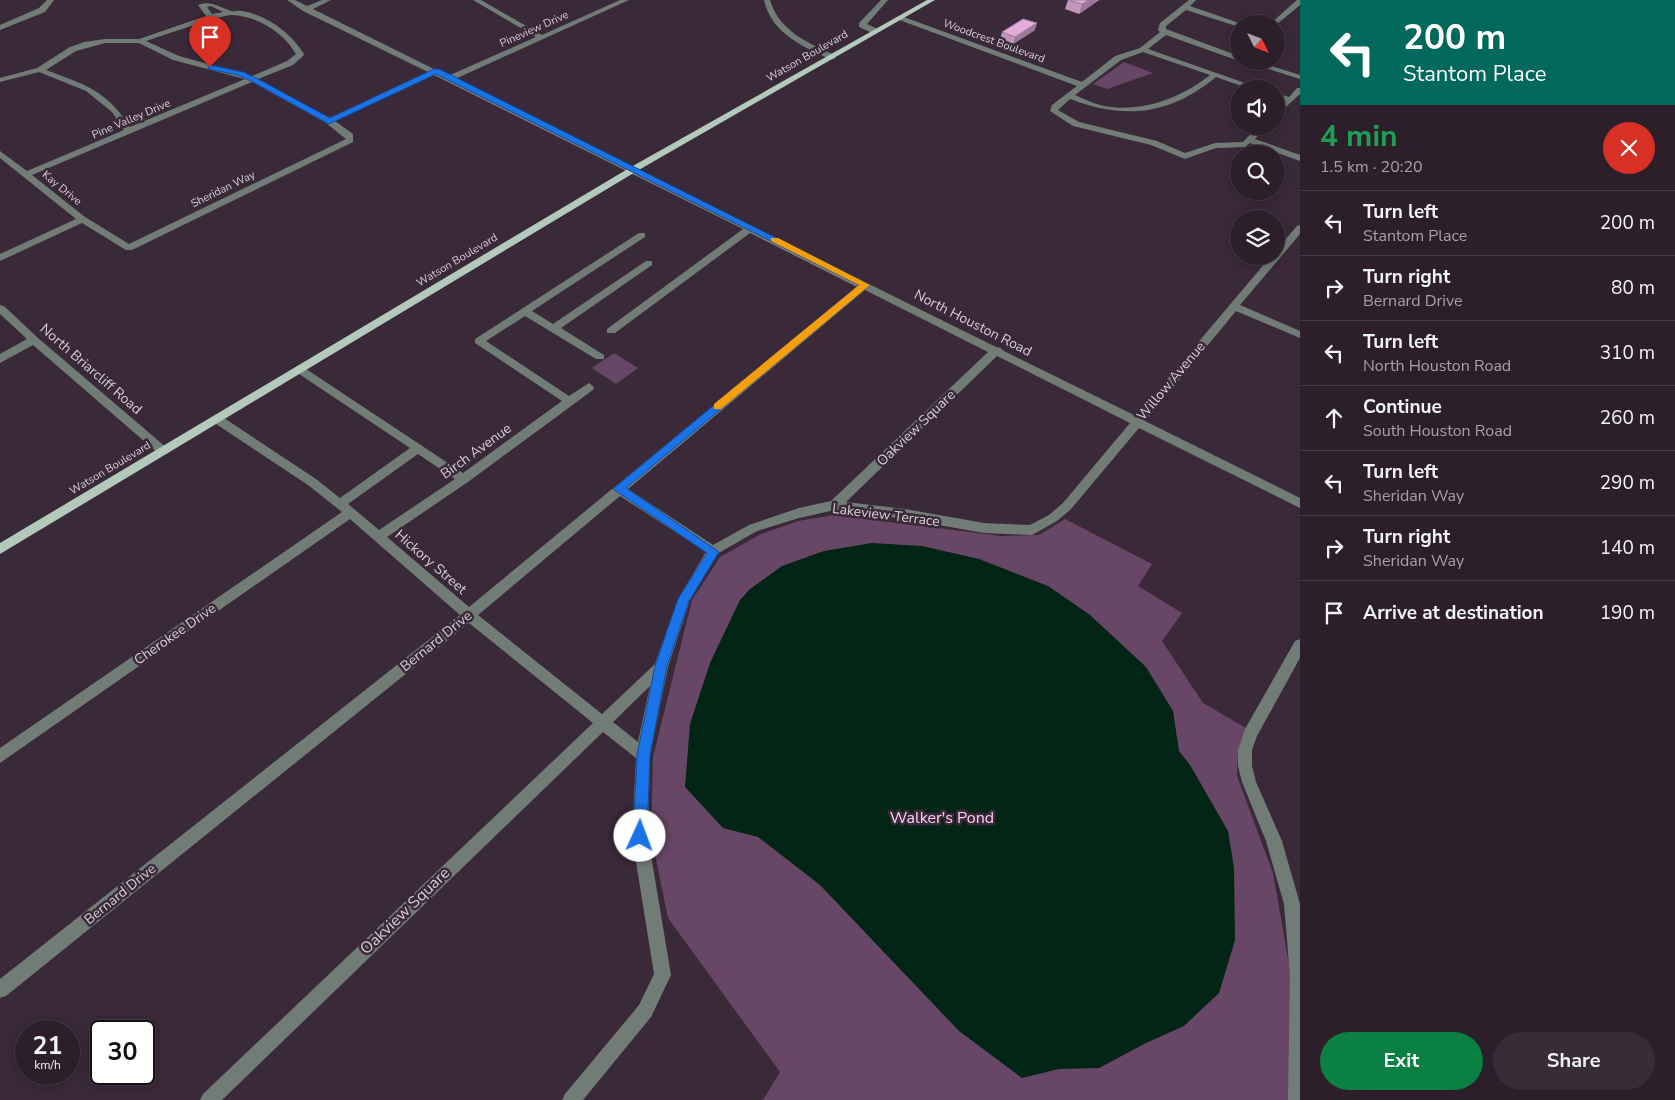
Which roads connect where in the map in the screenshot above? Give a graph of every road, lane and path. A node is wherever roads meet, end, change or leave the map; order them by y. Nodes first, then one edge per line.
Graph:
1 (52, 0) edge
2 (290, 0) edge
3 (328, 0) edge
4 (476, 0) edge
5 (626, 0) edge
6 (767, 0) edge
7 (886, 0) edge
8 (932, 0) edge
9 (1193, 0) edge
10 (1300, 0) edge
11 (1185, 6) junction
12 (306, 9) junction
13 (1287, 11) junction
14 (230, 12) junction
15 (1282, 15) edge
16 (1300, 15) edge
17 (210, 17) junction
18 (898, 18) junction
19 (1230, 21) edge
20 (0, 28) edge
21 (875, 31) junction
22 (1165, 32) junction
23 (542, 38) junction
24 (140, 41) junction
25 (1143, 50) junction
26 (832, 56) junction
27 (1230, 56) edge
28 (40, 70) junction
29 (1277, 70) edge
30 (436, 71) junction
31 (1216, 74) junction
32 (1300, 77) edge
33 (450, 78) junction
34 (0, 80) edge
35 (254, 80) junction
36 (1233, 80) edge
37 (1082, 84) junction
38 (1300, 90) edge
39 (1070, 96) junction
40 (1285, 98) edge
41 (1290, 100) junction
42 (1285, 105) edge
43 (329, 121) junction
44 (130, 132) junction
45 (1254, 135) edge
46 (1249, 140) junction
47 (0, 154) edge
48 (1300, 158) edge
49 (634, 170) junction
50 (27, 174) junction
51 (82, 219) junction
52 (751, 228) junction
53 (1300, 228) edge
54 (642, 235) dead end
55 (1285, 246) edge
56 (0, 258) edge
57 (648, 263) dead end
58 (1268, 265) edge
59 (865, 285) junction
60 (1234, 306) junction
61 (0, 308) edge
62 (525, 311) junction
63 (554, 328) junction
64 (611, 331) dead end
65 (1300, 334) edge
66 (34, 340) junction
67 (997, 350) junction
68 (600, 357) dead end
69 (0, 359) edge
70 (300, 369) junction
71 (589, 387) dead end
72 (569, 401) junction
73 (217, 419) junction
74 (1138, 421) junction
75 (417, 448) junction
76 (163, 451) junction
77 (464, 479) junction
78 (618, 489) junction
79 (1300, 503) edge
80 (834, 505) junction
81 (1067, 506) joint
82 (345, 509) junction
83 (379, 536) junction
84 (0, 549) edge
85 (713, 552) junction
86 (469, 615) junction
87 (1300, 645) edge
88 (661, 666) junction
89 (602, 722) junction
90 (643, 755) junction
91 (0, 756) edge
92 (1299, 976) edge
93 (0, 990) edge
94 (209, 1100) edge
95 (571, 1100) edge
96 (1297, 1100) edge

1 - 20 street
2 - 12 street, North Houston Road
3 - 12 street
4 - 23 street
5 - 23 street, Pineview Drive
6 - 26 street
7 - 21 street
8 - 18 main road, Watson Boulevard
9 - 11 street
10 - 13 street
11 - 19 street
11 - 22 street
12 - 30 street, North Houston Road
13 - 15 street
13 - 16 street
14 - 17 street, Pine Valley Drive
14 - 17 street
14 - 35 street, Pine Valley Drive
17 - 24 street, Pine Valley Drive
18 - 21 main road, Watson Boulevard
18 - 37 street, Woodcrest Boulevard
21 - 26 main road, Watson Boulevard
22 - 25 street
22 - 27 street
23 - 33 street, Pineview Drive
24 - 28 street, Pine Valley Drive
24 - 35 street, Sheridan Way
25 - 31 street
25 - 37 street
26 - 49 main road, Watson Boulevard
28 - 34 street, Pine Valley Drive
28 - 44 street
29 - 32 street
30 - 33 street, North Houston Road
30 - 43 street
31 - 36 street
31 - 39 street
33 - 49 street, North Houston Road
35 - 43 street, Sheridan Way
35 - 44 street, Pine Valley Drive
37 - 39 street
38 - 41 street
39 - 46 street
40 - 41 street
41 - 42 street
43 - 51 street, Sheridan Way
44 - 50 street, Pine Valley Drive
45 - 46 street
46 - 48 street
47 - 50 street
49 - 52 street, North Houston Road
49 - 70 main road, Watson Boulevard
50 - 51 street, Kay Drive
51 - 56 street
52 - 59 street, North Houston Road
52 - 64 street
53 - 55 street, Willow Avenue
54 - 62 street
57 - 63 street
58 - 60 street, Willow Avenue
59 - 67 street, North Houston Road
59 - 78 street, Bernard Drive
60 - 65 street
60 - 74 street, Willow Avenue
61 - 66 street, North Briarcliff Road
62 - 63 street
62 - 72 street
63 - 68 street
66 - 69 street
66 - 76 street, North Briarcliff Road
67 - 74 street, North Houston Road
67 - 80 street, Oakview Square
70 - 73 main road, Watson Boulevard
70 - 75 street
71 - 72 street, Birch Avenue
72 - 77 street, Birch Avenue
73 - 76 main road, Watson Boulevard
73 - 82 street, Hickory Street
74 - 79 street, North Houston Road
74 - 81 street, Willow Avenue
75 - 77 street
75 - 82 street, Cherokee Drive
76 - 84 main road, Watson Boulevard
77 - 83 street, Birch Avenue
78 - 85 street
78 - 86 street, Bernard Drive
80 - 81 street, Lakeview Terrace
80 - 85 street, Lakeview Terrace
82 - 83 street, Hickory Street
82 - 91 street, Cherokee Drive
83 - 86 street, Hickory Street
85 - 88 street, Lakeview Terrace
86 - 89 street, Hickory Street
86 - 93 street, Bernard Drive
87 - 92 street
88 - 89 street, Lakeview Terrace
88 - 90 street, Lakeview Terrace
89 - 90 street, Hickory Street
89 - 94 street, Oakview Square
90 - 95 street, Lakeview Terrace
92 - 96 street

